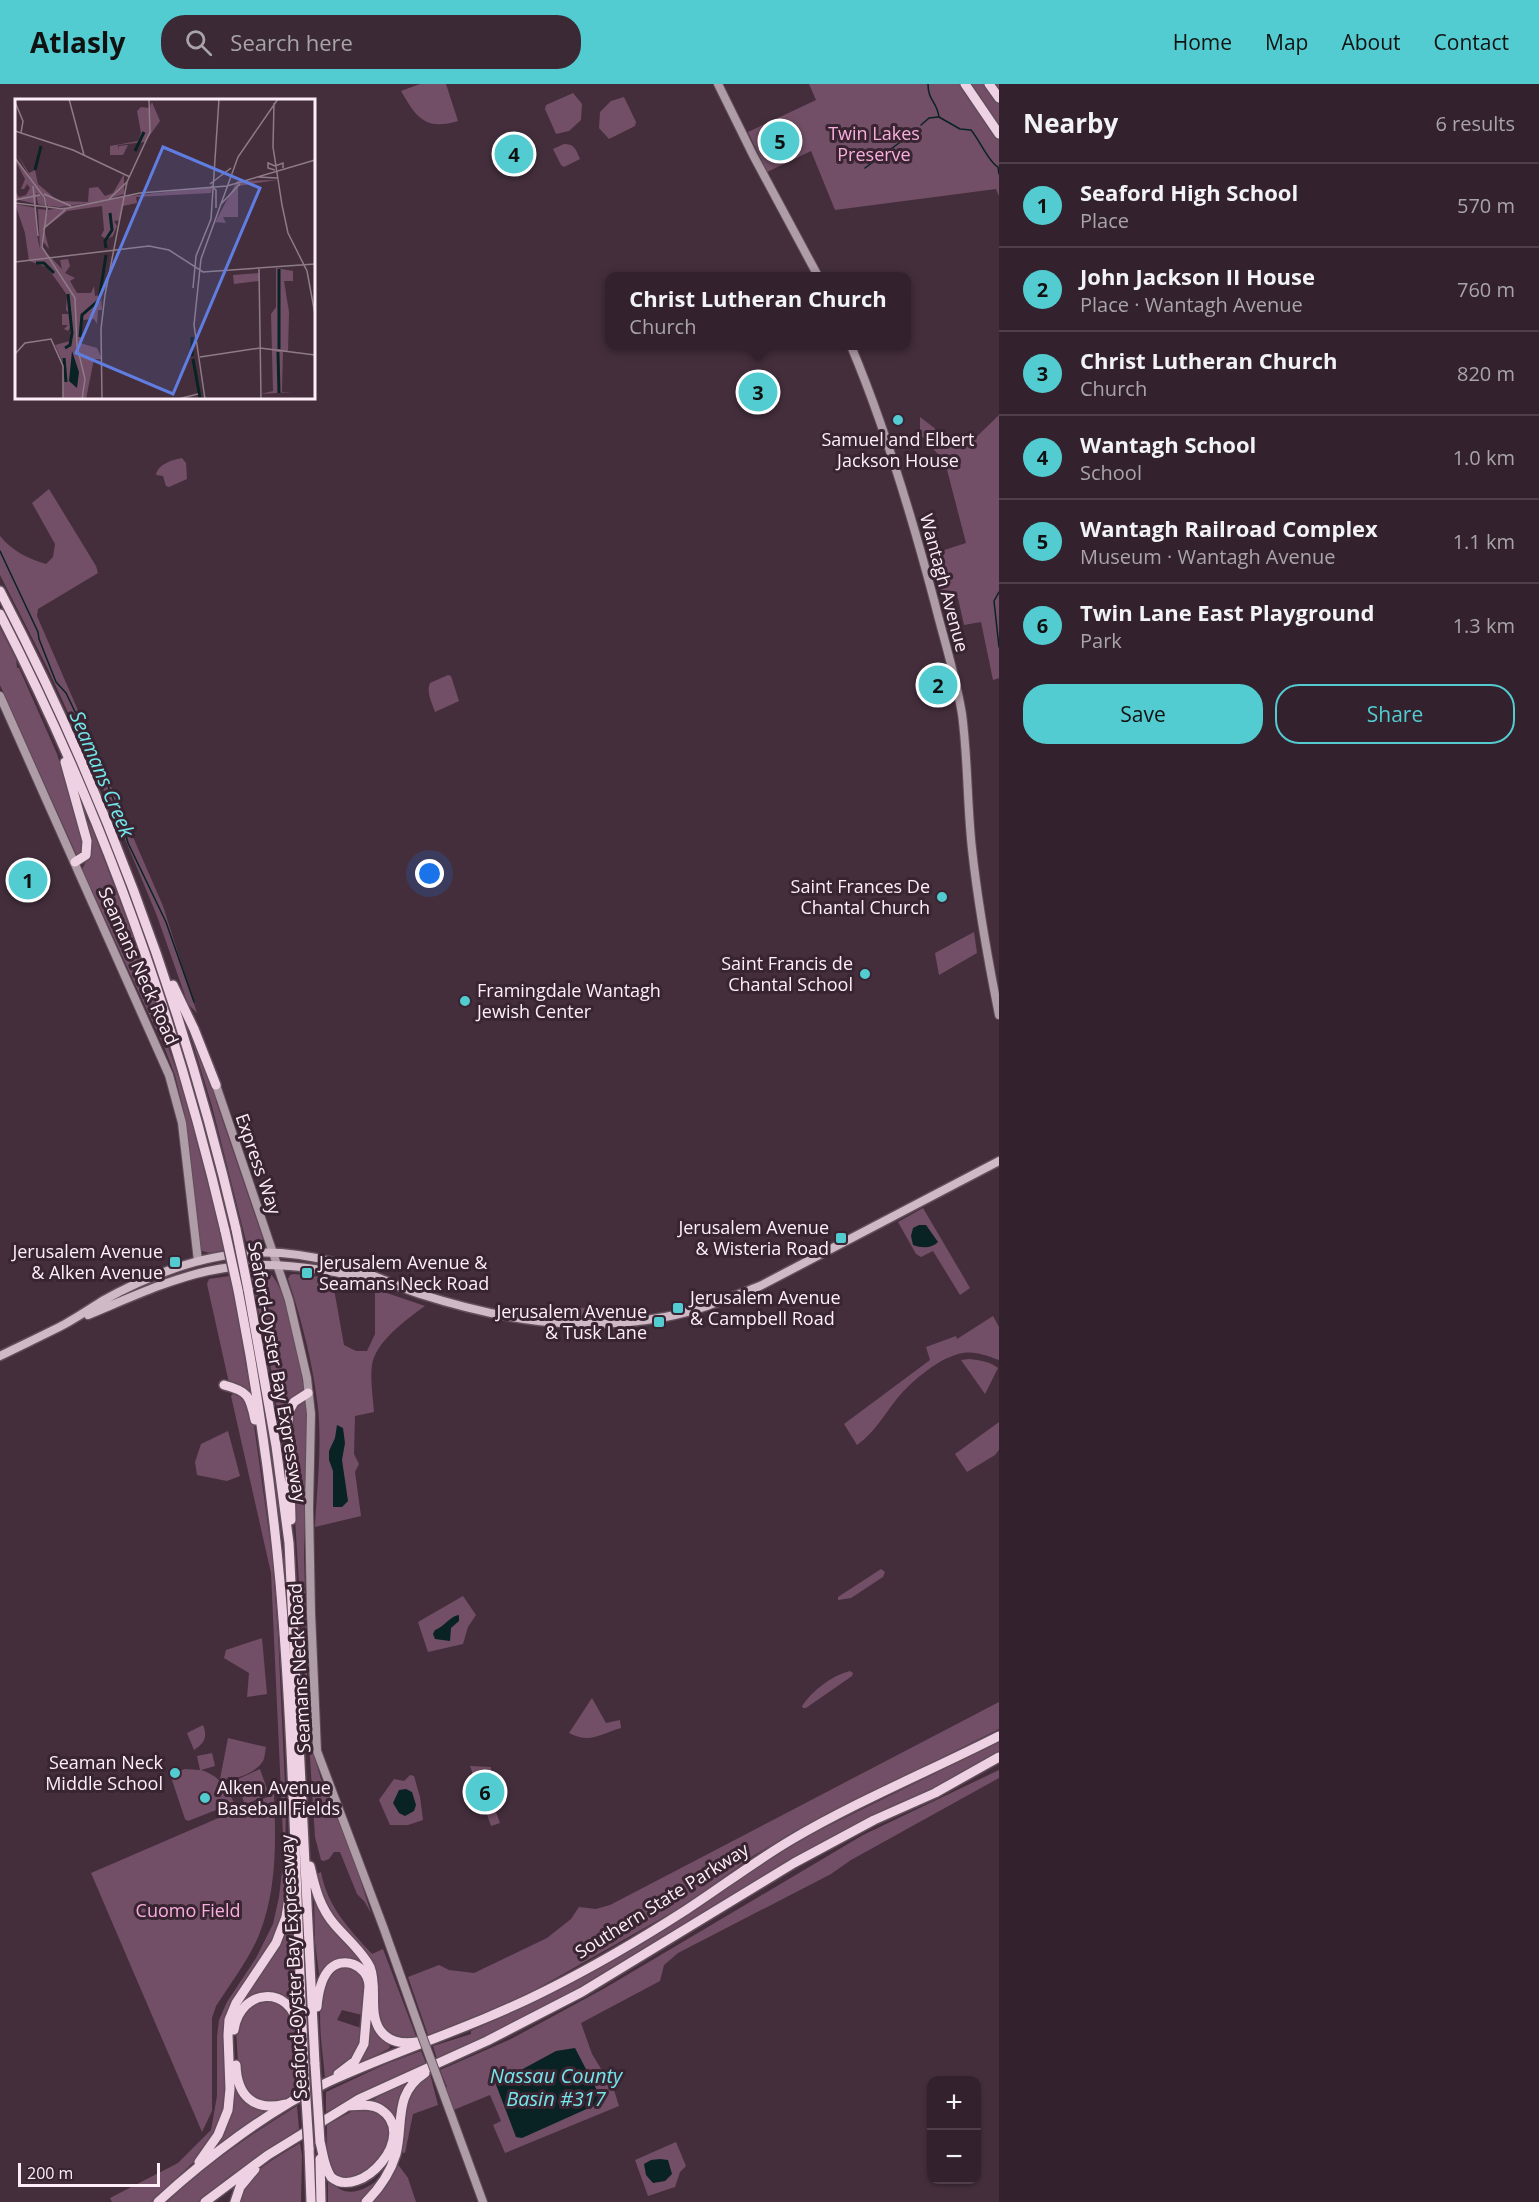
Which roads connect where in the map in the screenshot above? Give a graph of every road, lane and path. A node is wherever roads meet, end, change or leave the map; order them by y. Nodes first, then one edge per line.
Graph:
1 (718, 84) edge
2 (965, 84) edge
3 (989, 84) edge
4 (999, 98) edge
5 (999, 134) edge
6 (816, 272) edge
7 (853, 350) edge
8 (0, 591) edge
9 (0, 614) edge
10 (0, 696) edge
11 (55, 728) junction
12 (75, 862) junction
13 (146, 924) junction
14 (999, 1015) edge
15 (216, 1085) joint
16 (999, 1161) edge
17 (273, 1253) junction
18 (198, 1262) junction
19 (277, 1266) junction
20 (407, 1289) junction
21 (243, 1290) junction
22 (67, 1323) junction
23 (0, 1356) edge
24 (225, 1385) dead end
25 (308, 1393) junction
26 (270, 1492) junction
27 (289, 1543) junction
28 (999, 1736) edge
29 (999, 1757) edge
30 (999, 1763) edge
31 (935, 1793) junction
32 (304, 1837) junction
33 (293, 1838) junction
34 (435, 2039) junction
35 (457, 2054) junction
36 (315, 2064) junction
37 (304, 2068) junction
38 (327, 2083) junction
39 (293, 2102) junction
40 (346, 2106) junction
41 (320, 2142) junction
42 (268, 2156) junction
43 (309, 2163) junction
44 (193, 2170) junction
45 (158, 2202) edge
46 (206, 2202) edge
47 (235, 2202) edge
48 (305, 2202) edge
49 (311, 2202) edge
50 (321, 2202) edge
51 (366, 2202) edge
52 (483, 2202) edge

1 - 6 main road
2 - 5 highway
3 - 4 highway
7 - 14 main road, Wantagh Avenue
8 - 13 highway, Seaford-Oyster Bay Expressway
9 - 11 highway, Seaford-Oyster Bay Expressway
10 - 12 main road, Seamans Neck Road
11 - 12 highway
11 - 21 highway, Seaford-Oyster Bay Expressway, bridge
12 - 18 main road, Seamans Neck Road
13 - 15 highway
13 - 21 highway, Seaford-Oyster Bay Expressway, bridge
15 - 17 main road, Express Way
16 - 20 main road
17 - 18 main road
17 - 19 main road, Seamans Neck Road
17 - 20 main road
18 - 22 main road
19 - 20 main road
19 - 22 main road
19 - 25 main road, Seamans Neck Road
21 - 26 highway, Seaford-Oyster Bay Expressway
21 - 27 highway, Seaford-Oyster Bay Expressway
22 - 23 main road
24 - 26 highway
25 - 27 highway
25 - 52 main road, Seamans Neck Road, bridge
26 - 33 highway, Seaford-Oyster Bay Expressway
27 - 32 highway, Seaford-Oyster Bay Expressway
28 - 34 highway, Southern State Parkway
29 - 31 highway, Southern State Parkway
30 - 31 highway
31 - 35 highway, Southern State Parkway
32 - 34 highway
32 - 36 highway, Seaford-Oyster Bay Expressway
33 - 37 highway, Seaford-Oyster Bay Expressway
33 - 44 highway
34 - 38 highway, Southern State Parkway
35 - 40 highway, Southern State Parkway
35 - 51 highway
36 - 38 highway
36 - 41 highway, Seaford-Oyster Bay Expressway, bridge
37 - 39 highway
37 - 43 highway, Seaford-Oyster Bay Expressway, bridge
38 - 39 highway, Southern State Parkway
39 - 44 highway, Southern State Parkway
40 - 41 highway
40 - 42 highway, Southern State Parkway
41 - 50 highway, Seaford-Oyster Bay Expressway
42 - 46 highway, Southern State Parkway
42 - 47 highway
43 - 48 highway
43 - 49 highway, Seaford-Oyster Bay Expressway
44 - 45 highway, Southern State Parkway

